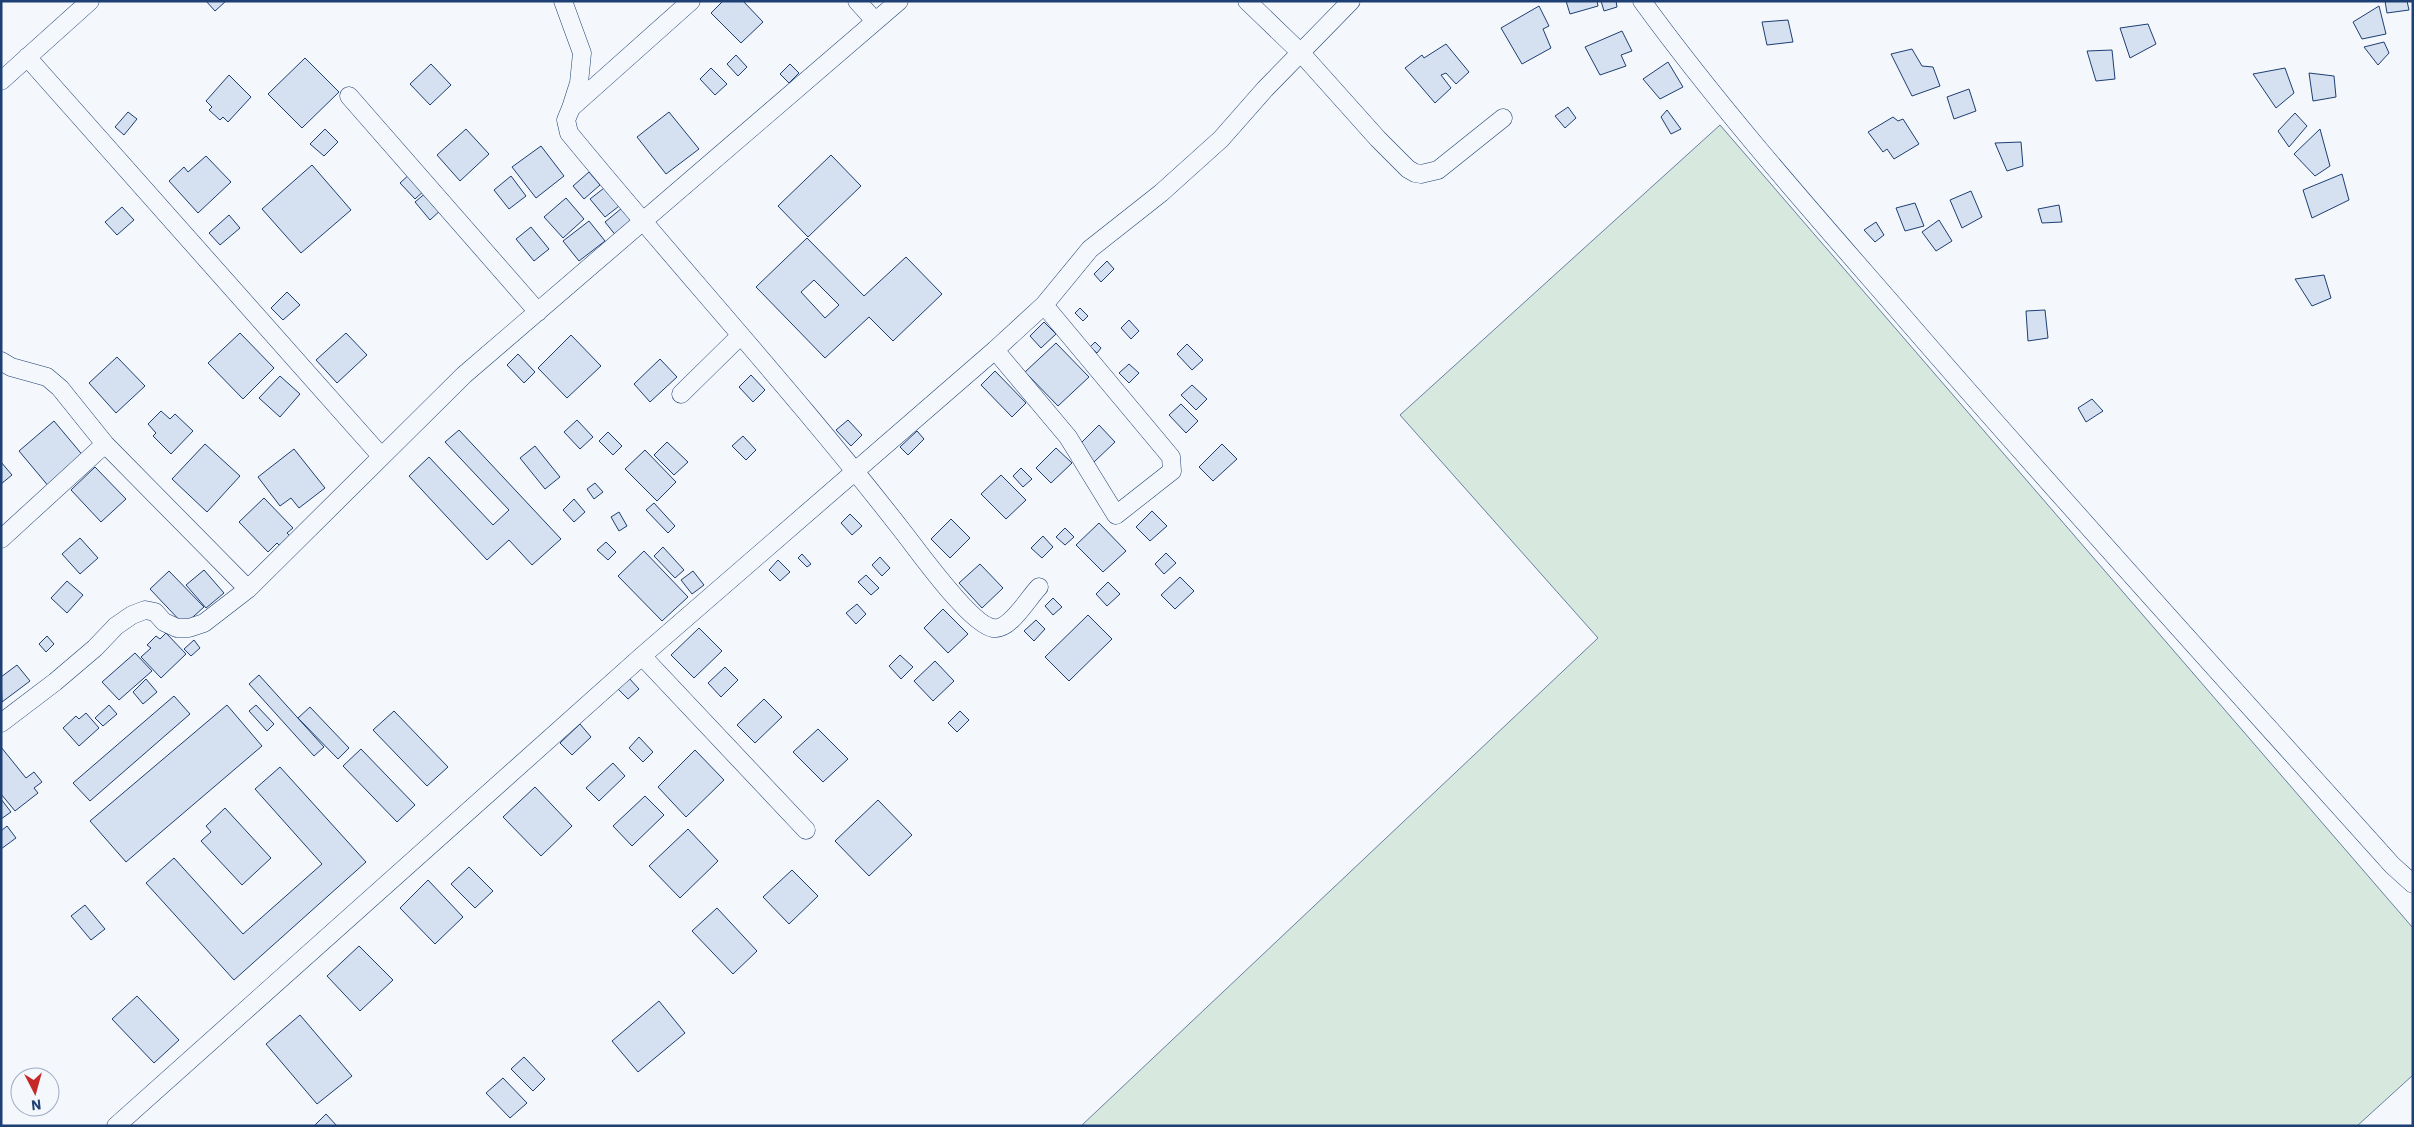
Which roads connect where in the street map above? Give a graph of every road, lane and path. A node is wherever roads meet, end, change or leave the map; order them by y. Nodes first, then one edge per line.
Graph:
1 (90, 1) edge
2 (563, 1) edge
3 (691, 1) edge
4 (857, 1) edge
5 (899, 1) edge
6 (1247, 1) edge
7 (1351, 1) edge
8 (1642, 1) edge
9 (875, 21) junction
10 (1300, 54) junction
11 (28, 57) junction
12 (1, 81) edge
13 (349, 96) dead end
14 (571, 108) junction
15 (1503, 118) dead end
16 (643, 224) junction
17 (1044, 305) junction
18 (538, 312) junction
19 (740, 336) junction
20 (995, 350) junction
21 (1, 361) edge
22 (681, 394) dead end
23 (105, 444) junction
24 (381, 456) junction
25 (856, 471) junction
26 (1, 539) edge
27 (1039, 587) dead end
28 (248, 590) junction
29 (642, 656) junction
30 (1, 723) edge
31 (806, 830) dead end
32 (2413, 884) edge
33 (116, 1126) edge

1 - 11 street
2 - 14 street
3 - 14 street
4 - 9 street
5 - 9 street
6 - 10 street
7 - 10 street
8 - 32 street
9 - 16 street
10 - 15 street
10 - 17 street
11 - 12 street
11 - 24 street
13 - 18 street
14 - 16 street
16 - 18 street
16 - 19 street
17 - 20 street
17 - 20 street
18 - 24 street
19 - 22 street
19 - 25 street
20 - 25 street
21 - 23 street
23 - 26 street
23 - 28 street
24 - 28 street
25 - 27 street
25 - 29 street
28 - 30 street
29 - 31 street
29 - 33 street

